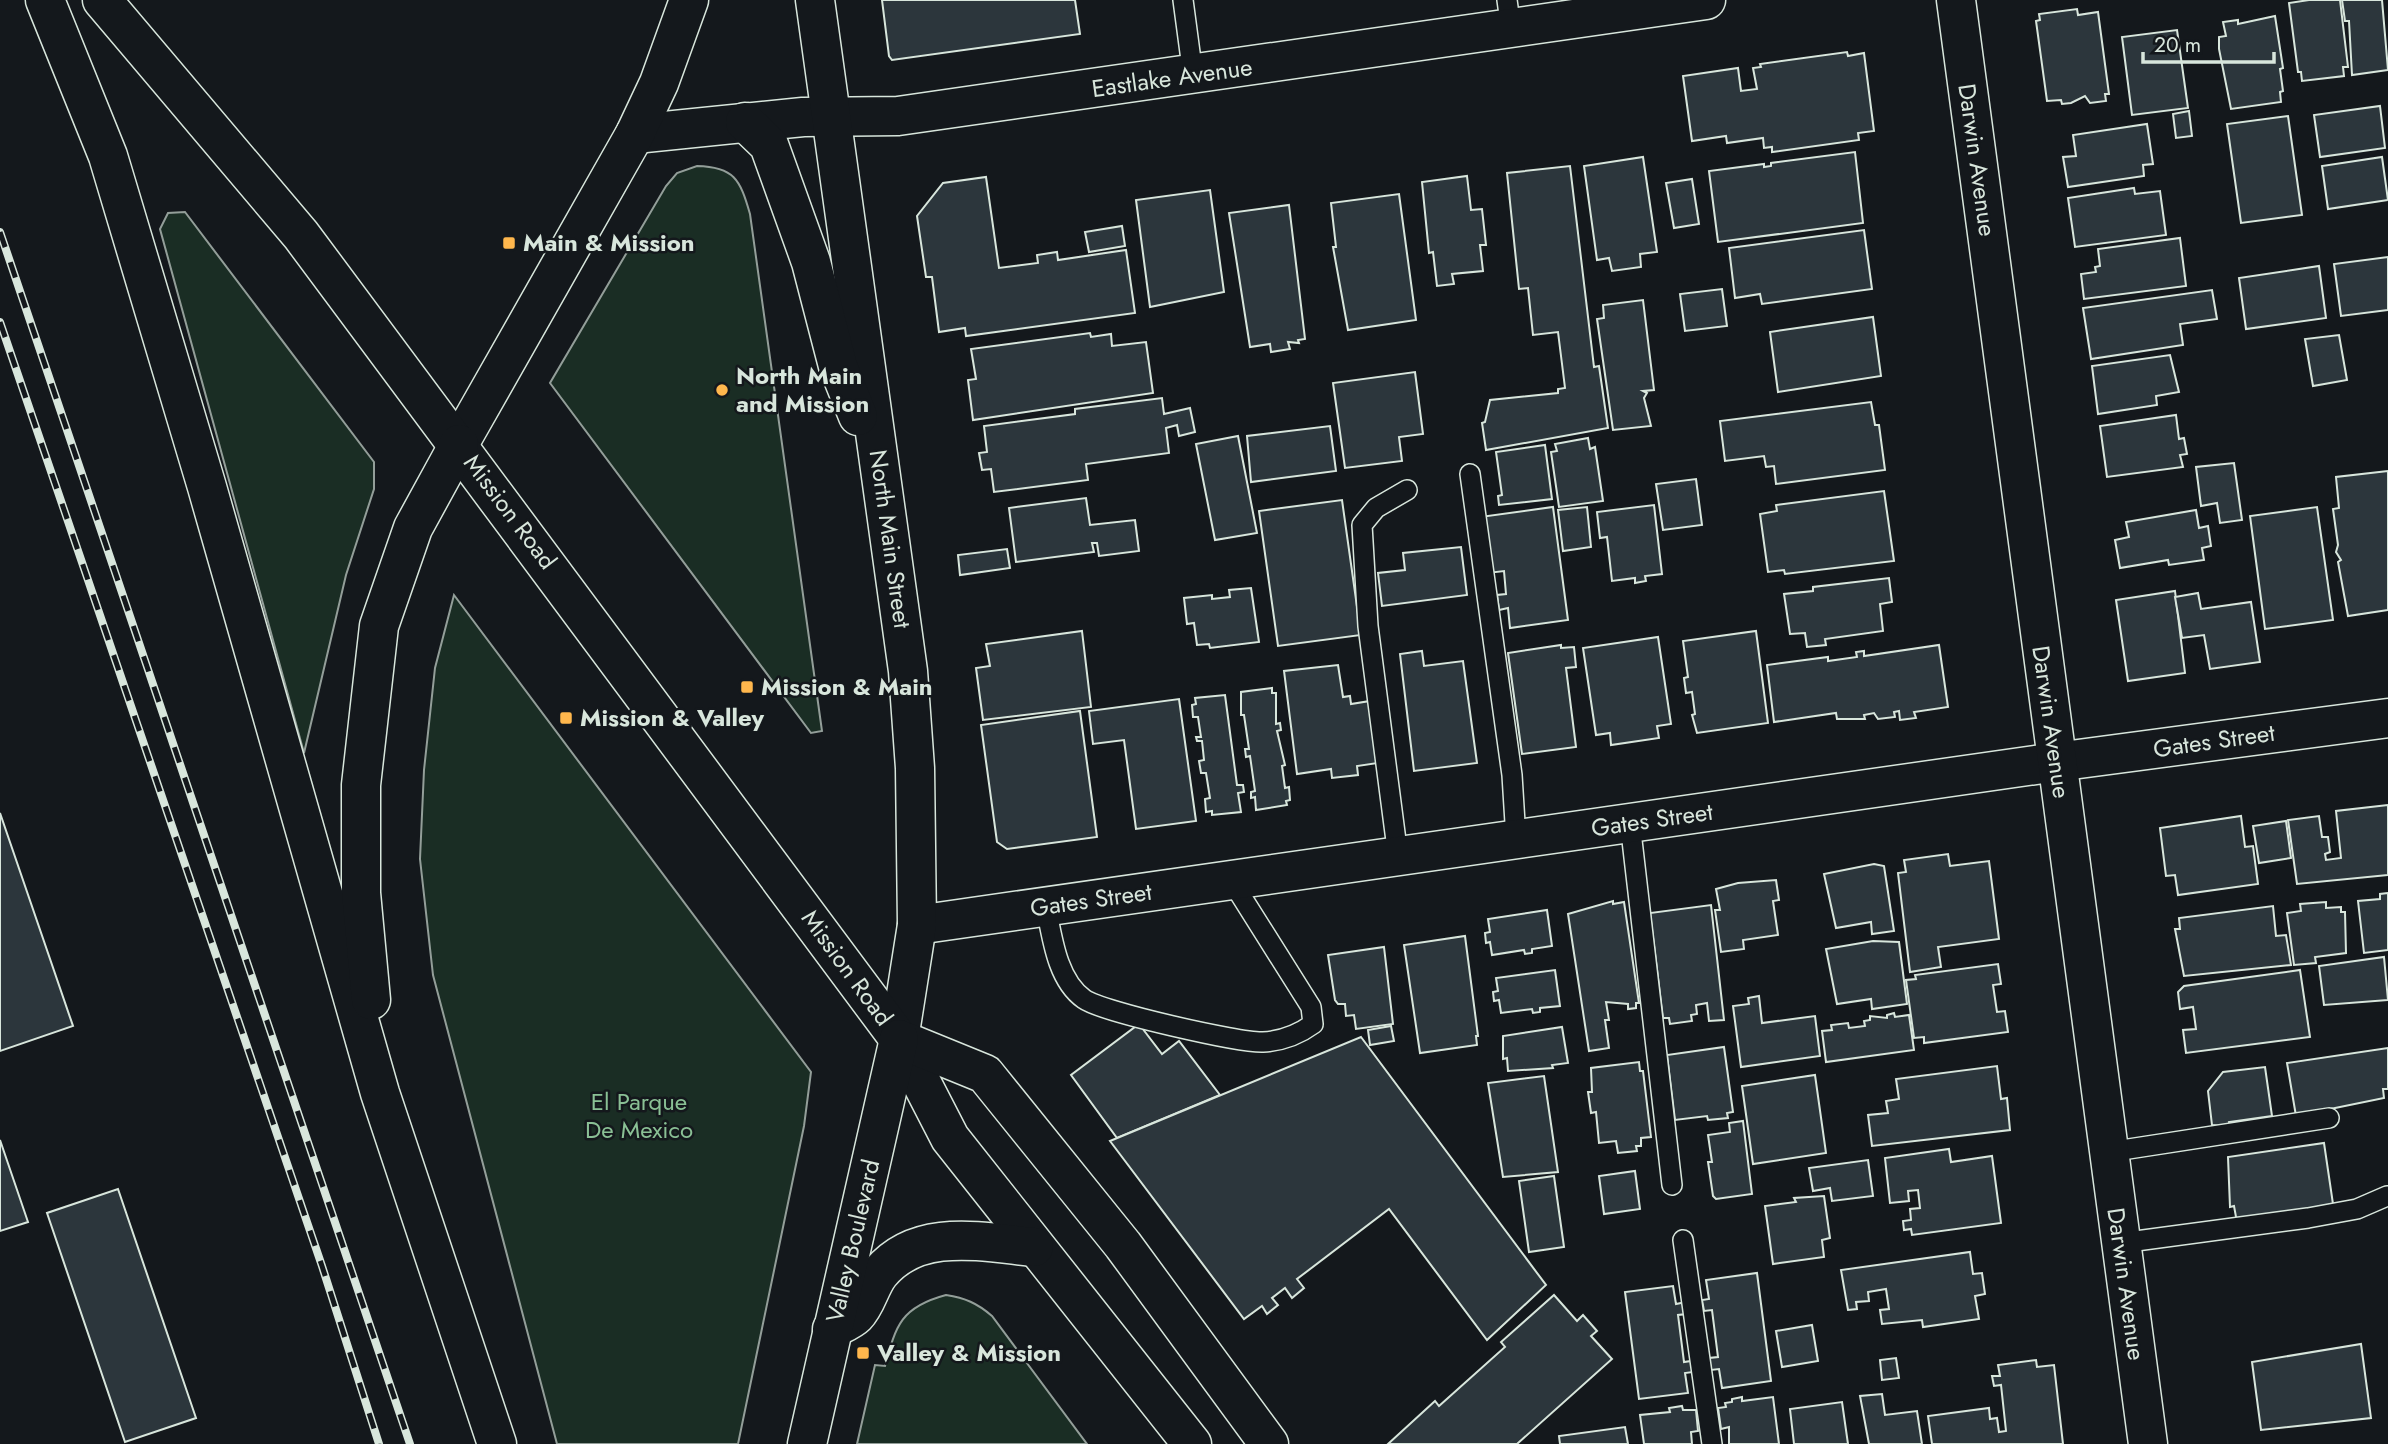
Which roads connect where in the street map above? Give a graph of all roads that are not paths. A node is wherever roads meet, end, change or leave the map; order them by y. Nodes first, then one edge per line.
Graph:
1 (45, 0) edge
2 (102, 0) edge
3 (689, 0) edge
4 (815, 0) edge
5 (1183, 0) edge
6 (1706, 0) edge
7 (1956, 0) edge
8 (1509, 15) edge
9 (1193, 75) junction
10 (830, 116) junction
11 (745, 122) junction
12 (635, 134) junction
13 (459, 444) junction
14 (881, 473) junction
15 (1469, 474) dead end
16 (1407, 491) dead end
17 (2388, 718) edge
18 (2056, 762) junction
19 (1630, 823) junction
20 (1516, 839) junction
21 (1398, 856) junction
22 (1231, 880) junction
23 (1046, 907) junction
24 (917, 925) junction
25 (899, 1039) junction
26 (380, 1093) junction
27 (2329, 1118) dead end
28 (2109, 1152) junction
29 (1672, 1185) dead end
30 (2386, 1196) edge
31 (1683, 1240) dead end
32 (2121, 1243) junction
33 (1034, 1247) junction
34 (832, 1329) junction
35 (497, 1444) edge
36 (807, 1444) edge
37 (1192, 1444) edge
38 (1269, 1444) edge
39 (1712, 1444) edge
40 (2148, 1444) edge

1 - 26 main road
2 - 13 main road, Mission Road
3 - 12 main road
4 - 10 main road, North Main Street
5 - 9 lane
6 - 8 main road, Eastlake Avenue
7 - 18 main road, Darwin Avenue
8 - 9 main road, Eastlake Avenue
9 - 10 main road, Eastlake Avenue
10 - 11 main road, Eastlake Avenue
10 - 14 main road, North Main Street
11 - 12 main road, Eastlake Avenue
11 - 14 main road
12 - 13 main road
13 - 25 main road, Mission Road
13 - 26 main road
14 - 24 main road, North Main Street
15 - 20 lane
16 - 21 lane
17 - 18 main road, Gates Street
18 - 19 main road, Gates Street
18 - 28 main road, Darwin Avenue
19 - 20 main road, Gates Street
19 - 29 lane
20 - 21 main road, Gates Street
21 - 22 main road, Gates Street
22 - 23 main road, Gates Street
22 - 23 lane
23 - 24 main road, Gates Street
24 - 25 main road, North Main Street
25 - 33 main road, Mission Road
25 - 34 main road, Valley Boulevard
25 - 38 main road, Mission Road
26 - 35 main road
27 - 28 lane
28 - 32 main road, Darwin Avenue
30 - 32 lane
31 - 39 lane
32 - 40 main road, Darwin Avenue
33 - 34 main road
33 - 37 main road, Mission Road
34 - 36 main road, Valley Boulevard

